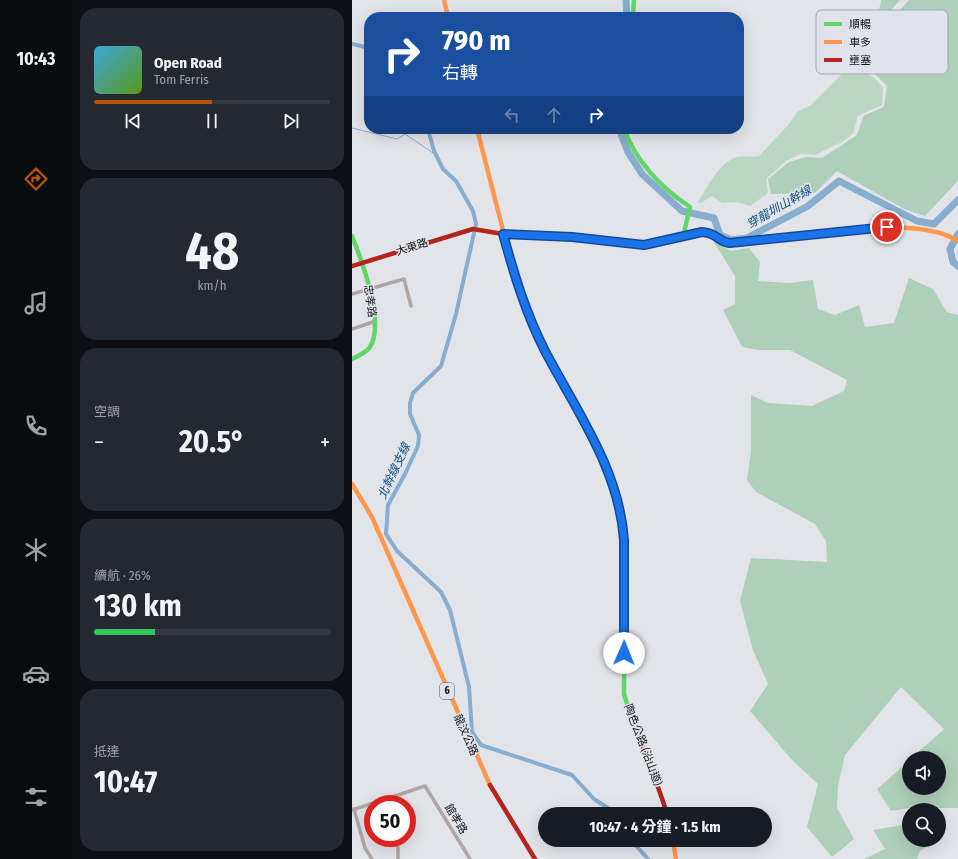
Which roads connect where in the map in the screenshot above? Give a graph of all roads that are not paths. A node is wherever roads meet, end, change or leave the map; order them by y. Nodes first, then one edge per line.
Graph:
1 (444, 0) edge
2 (634, 0) edge
3 (447, 12) edge
4 (634, 12) edge
5 (478, 134) edge
6 (626, 134) edge
7 (503, 234) junction
8 (352, 236) edge
9 (683, 236) junction
10 (958, 241) edge
11 (363, 262) junction
12 (352, 266) edge
13 (369, 289) junction
14 (352, 294) edge
15 (411, 306) dead end
16 (373, 322) junction
17 (352, 329) edge
18 (352, 359) edge
19 (352, 484) edge
20 (400, 795) edge
21 (364, 807) edge
22 (665, 807) edge
23 (353, 810) edge
24 (398, 847) edge
25 (674, 847) edge
26 (372, 859) edge
27 (398, 859) edge
28 (470, 859) edge
29 (535, 859) edge
30 (676, 859) edge

1 - 3 main road
2 - 4 main road
5 - 7 main road, 陶色公路 (沿山道)
6 - 9 main road
7 - 9 main road
7 - 11 main road, 大東路
7 - 22 main road, 陶色公路 (沿山道)
8 - 11 main road, 忠孝路
9 - 10 main road
11 - 12 main road, 大東路
11 - 13 main road, 忠孝路
13 - 14 street
13 - 15 street
13 - 16 main road, 忠孝路
16 - 17 street
16 - 18 main road, 忠孝路
19 - 29 main road, 龍汶公路 / 6
20 - 28 street, 館孝路
21 - 23 street
23 - 26 street
24 - 27 street
25 - 30 main road

